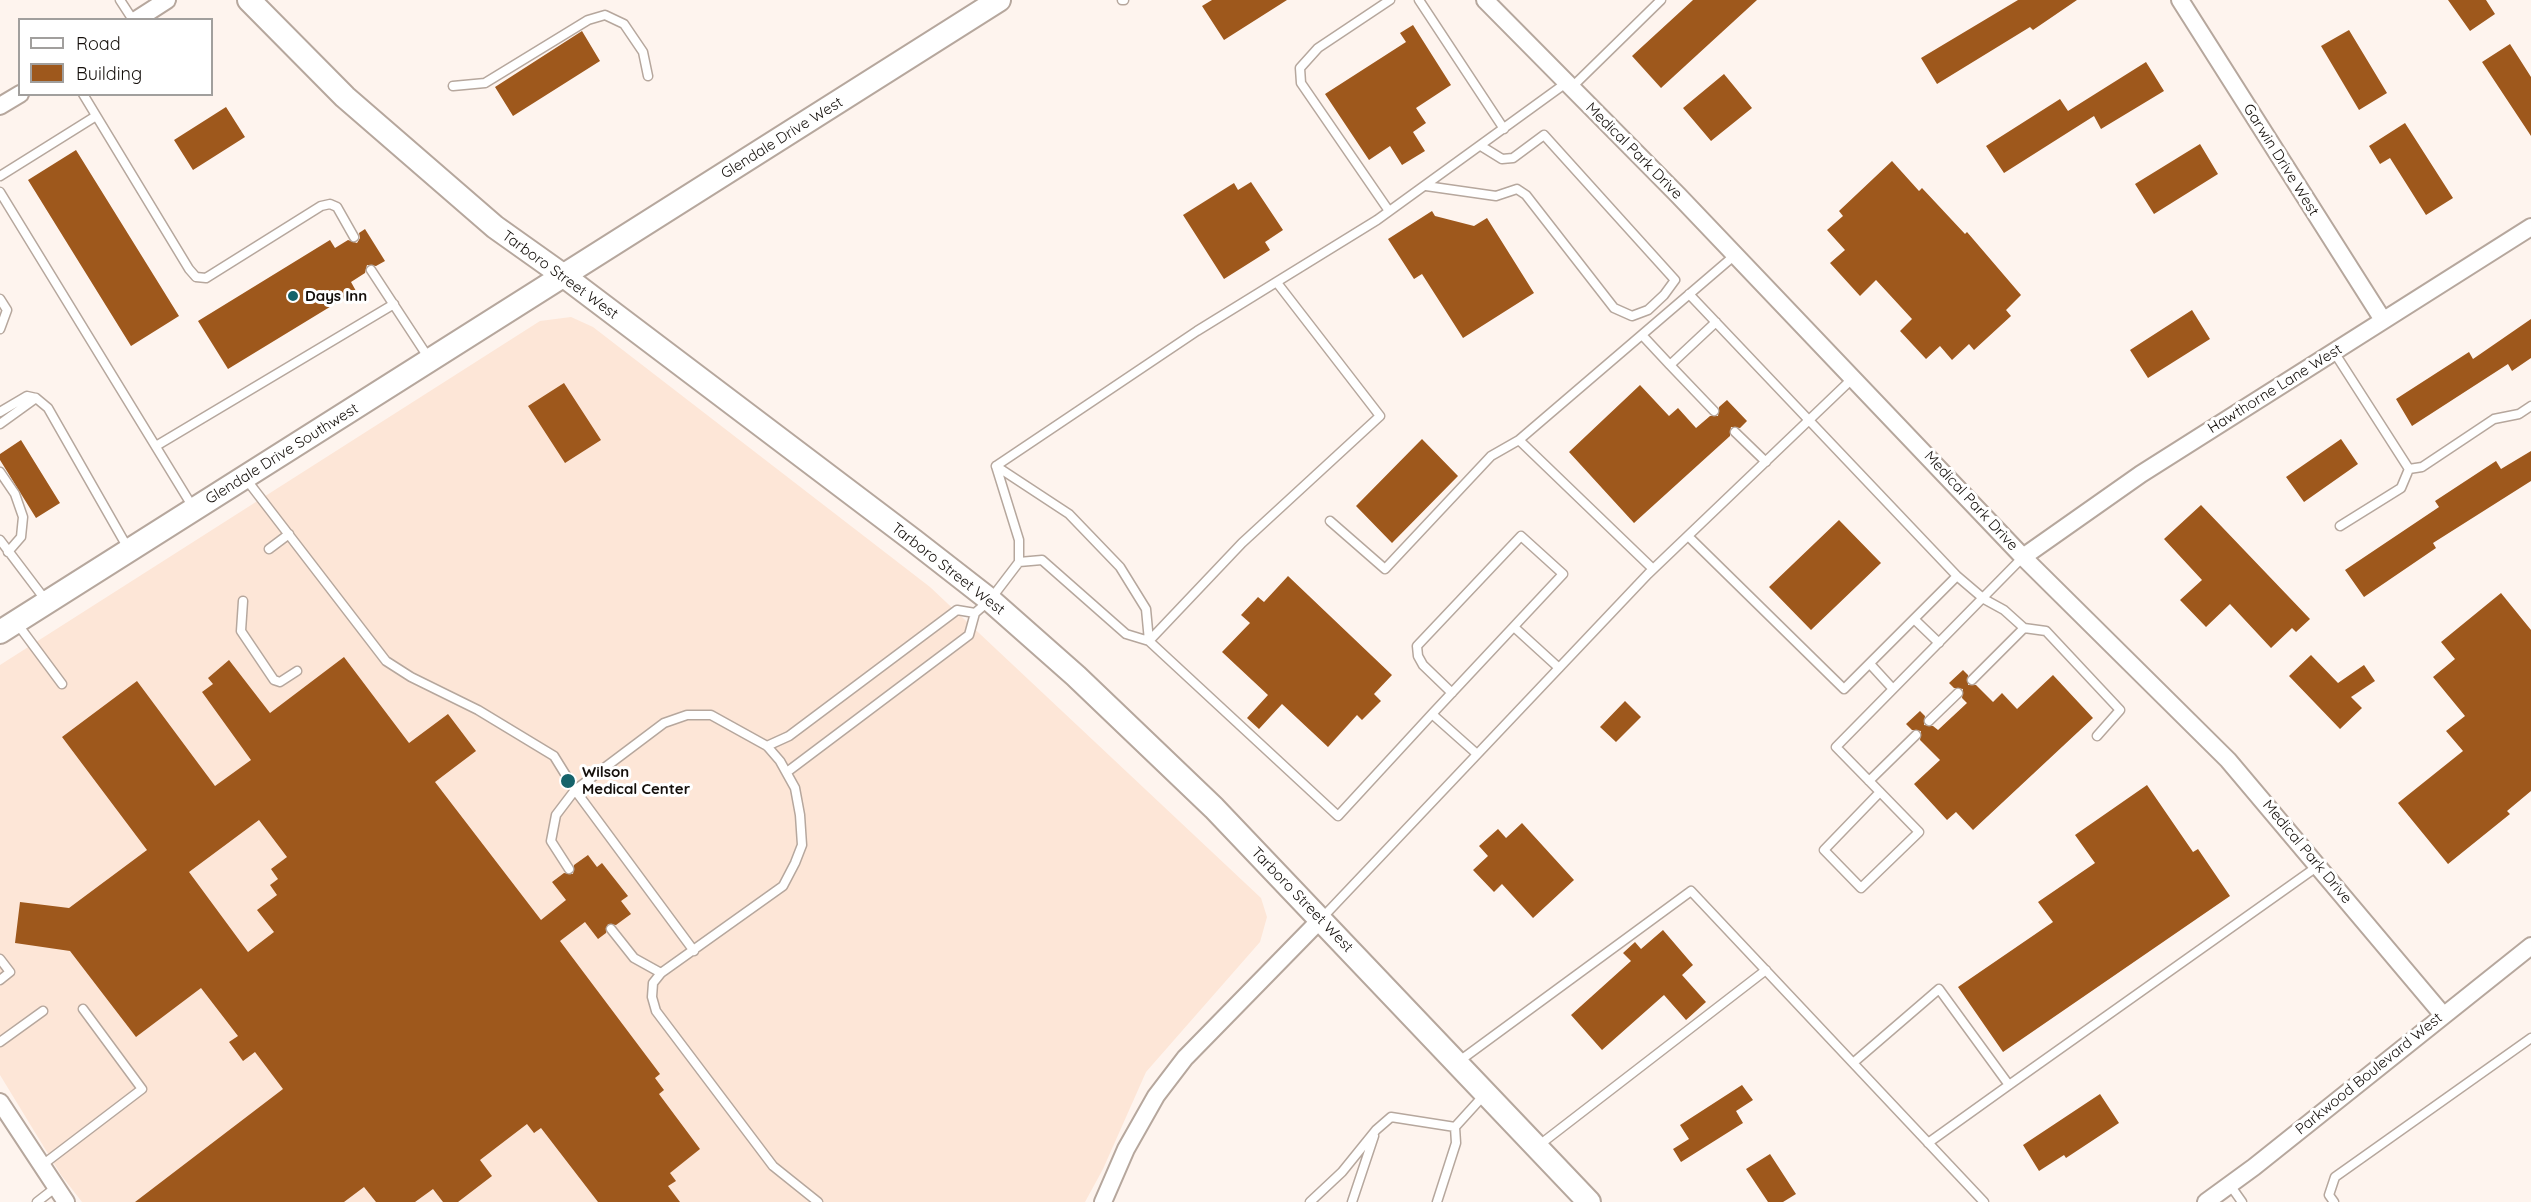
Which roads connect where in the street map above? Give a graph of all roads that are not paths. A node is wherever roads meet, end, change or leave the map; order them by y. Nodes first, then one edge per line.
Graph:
1 (120, 0) edge
2 (166, 0) edge
3 (249, 0) edge
4 (999, 0) edge
5 (1390, 0) edge
6 (1419, 0) edge
7 (1485, 0) edge
8 (1661, 0) edge
9 (2180, 0) edge
10 (133, 18) edge
11 (137, 18) edge
12 (648, 76) dead end
13 (453, 86) dead end
14 (1569, 86) junction
15 (18, 95) edge
16 (84, 96) edge
17 (0, 106) edge
18 (96, 116) junction
19 (1504, 129) junction
20 (1481, 146) junction
21 (0, 176) edge
22 (1425, 186) junction
23 (0, 192) edge
24 (1389, 212) junction
25 (2531, 227) edge
26 (354, 237) dead end
27 (1735, 255) junction
28 (371, 270) dead end
29 (564, 276) junction
30 (1278, 284) junction
31 (1689, 294) junction
32 (0, 299) edge
33 (394, 304) junction
34 (2383, 320) junction
35 (1716, 322) junction
36 (0, 329) edge
37 (1642, 335) junction
38 (2334, 352) junction
39 (431, 360) junction
40 (1670, 365) junction
41 (1854, 378) junction
42 (36, 398) junction
43 (2531, 406) edge
44 (1714, 411) dead end
45 (0, 412) edge
46 (1809, 420) junction
47 (0, 424) edge
48 (1735, 432) dead end
49 (1519, 440) junction
50 (156, 446) junction
51 (1766, 462) junction
52 (996, 466) junction
53 (2409, 469) junction
54 (0, 472) edge
55 (245, 478) junction
56 (195, 509) junction
57 (1330, 521) dead end
58 (2340, 526) dead end
59 (289, 534) junction
60 (1689, 537) junction
61 (0, 540) edge
62 (269, 549) dead end
63 (129, 550) junction
64 (8, 552) junction
65 (2023, 557) junction
66 (1019, 562) junction
67 (1653, 569) junction
68 (1957, 576) junction
69 (1984, 599) junction
70 (243, 601) dead end
71 (47, 603) junction
72 (982, 607) junction
73 (1914, 619) junction
74 (8, 627) edge
75 (1514, 627) junction
76 (2024, 628) junction
77 (1149, 641) junction
78 (1939, 643) junction
79 (1871, 665) junction
80 (1559, 668) junction
81 (297, 671) dead end
82 (1971, 680) dead end
83 (62, 684) dead end
84 (1893, 689) junction
85 (1452, 693) junction
86 (1958, 693) dead end
87 (1432, 714) junction
88 (1929, 721) dead end
89 (1916, 735) dead end
90 (2097, 736) dead end
91 (767, 746) junction
92 (1477, 754) junction
93 (787, 772) junction
94 (1869, 781) junction
95 (575, 790) junction
96 (1880, 792) junction
97 (2318, 866) junction
98 (569, 869) dead end
99 (1321, 919) junction
100 (611, 929) dead end
101 (2531, 946) edge
102 (694, 951) junction
103 (0, 959) edge
104 (1766, 970) junction
105 (661, 973) junction
106 (0, 980) edge
107 (84, 1009) dead end
108 (43, 1011) dead end
109 (2443, 1015) junction
110 (2531, 1038) edge
111 (0, 1042) edge
112 (1853, 1063) junction
113 (1456, 1064) junction
114 (2009, 1085) junction
115 (1485, 1094) junction
116 (0, 1102) edge
117 (1455, 1127) junction
118 (1376, 1130) junction
119 (1928, 1143) junction
120 (1537, 1147) junction
121 (41, 1167) junction
122 (2230, 1185) junction
123 (55, 1188) junction
124 (1979, 1201) edge
125 (37, 1202) edge
126 (66, 1202) edge
127 (819, 1202) edge
128 (1103, 1202) edge
129 (1310, 1202) edge
130 (1352, 1202) edge
131 (1437, 1202) edge
132 (1589, 1202) edge
133 (2206, 1202) edge
134 (2242, 1202) edge
135 (2334, 1202) edge

1 - 10 lane
2 - 11 street
3 - 29 main road, Tarboro Street West
4 - 29 main road, Glendale Drive West
5 - 24 lane
6 - 19 lane
7 - 14 street, Medical Park Drive
8 - 14 lane
9 - 34 street, Garwin Drive West
12 - 13 lane
14 - 19 lane
14 - 27 street, Medical Park Drive
15 - 17 street
16 - 18 lane
18 - 21 lane
18 - 26 lane
19 - 20 lane
20 - 22 lane
20 - 22 lane
22 - 24 lane
23 - 50 lane
24 - 30 lane
25 - 34 street, Hawthorne Lane West
27 - 31 lane
27 - 41 street, Medical Park Drive
28 - 33 lane
29 - 39 main road, Glendale Drive Southwest
29 - 72 main road, Tarboro Street West
30 - 52 lane
30 - 77 lane
31 - 35 lane
31 - 37 lane
32 - 36 lane
33 - 39 lane
33 - 50 lane
34 - 38 street, Hawthorne Lane West
35 - 40 lane
35 - 46 lane
37 - 40 lane
37 - 49 lane
38 - 53 lane
38 - 65 street, Hawthorne Lane West
39 - 55 main road, Glendale Drive Southwest
40 - 44 lane
41 - 46 lane
41 - 65 street, Medical Park Drive
42 - 45 lane
42 - 47 lane
42 - 63 lane
43 - 53 lane
46 - 51 lane
46 - 68 lane
48 - 51 lane
49 - 57 lane
49 - 67 lane
50 - 56 lane
51 - 60 lane
52 - 66 lane
52 - 77 lane
53 - 58 lane
54 - 64 lane
55 - 56 main road, Glendale Drive Southwest
55 - 59 lane
56 - 63 main road, Glendale Drive Southwest
59 - 62 lane
59 - 95 lane
60 - 67 lane
60 - 79 lane
61 - 64 lane
63 - 71 main road, Glendale Drive Southwest
64 - 71 lane
65 - 69 lane
65 - 97 street, Medical Park Drive
66 - 72 lane
66 - 77 lane
67 - 80 lane
68 - 69 lane
68 - 73 lane
69 - 76 lane
69 - 78 lane
70 - 81 lane
71 - 74 main road, Glendale Drive Southwest
72 - 91 lane
72 - 93 lane
72 - 99 main road, Tarboro Street West
73 - 78 lane
73 - 79 lane
74 - 83 lane
75 - 80 lane
75 - 85 lane
75 - 85 lane
76 - 82 lane
76 - 90 lane
77 - 87 lane
78 - 84 lane
79 - 84 lane
80 - 92 lane
84 - 94 lane
85 - 87 lane
86 - 88 lane
87 - 92 lane
89 - 94 lane
91 - 93 lane
91 - 95 lane
92 - 99 lane
93 - 102 lane
94 - 96 lane
95 - 98 lane
95 - 102 lane
96 - 96 lane
97 - 109 street, Medical Park Drive
97 - 114 lane
99 - 113 main road, Tarboro Street West
99 - 128 street
100 - 105 lane
101 - 109 street, Parkwood Boulevard West
102 - 105 lane
103 - 106 lane
104 - 112 lane
104 - 113 lane
104 - 120 lane
105 - 127 lane
107 - 121 lane
108 - 111 lane
109 - 122 street, Parkwood Boulevard West
110 - 135 lane
112 - 114 lane
112 - 119 lane
113 - 115 main road, Tarboro Street West
114 - 119 lane
115 - 117 lane
115 - 120 main road, Tarboro Street West
116 - 121 street
117 - 118 lane
117 - 131 lane
118 - 129 lane
118 - 130 lane
119 - 124 lane
120 - 132 main road, Tarboro Street West
121 - 123 street
122 - 133 street, Parkwood Boulevard West
122 - 134 lane
123 - 125 lane
123 - 126 street

